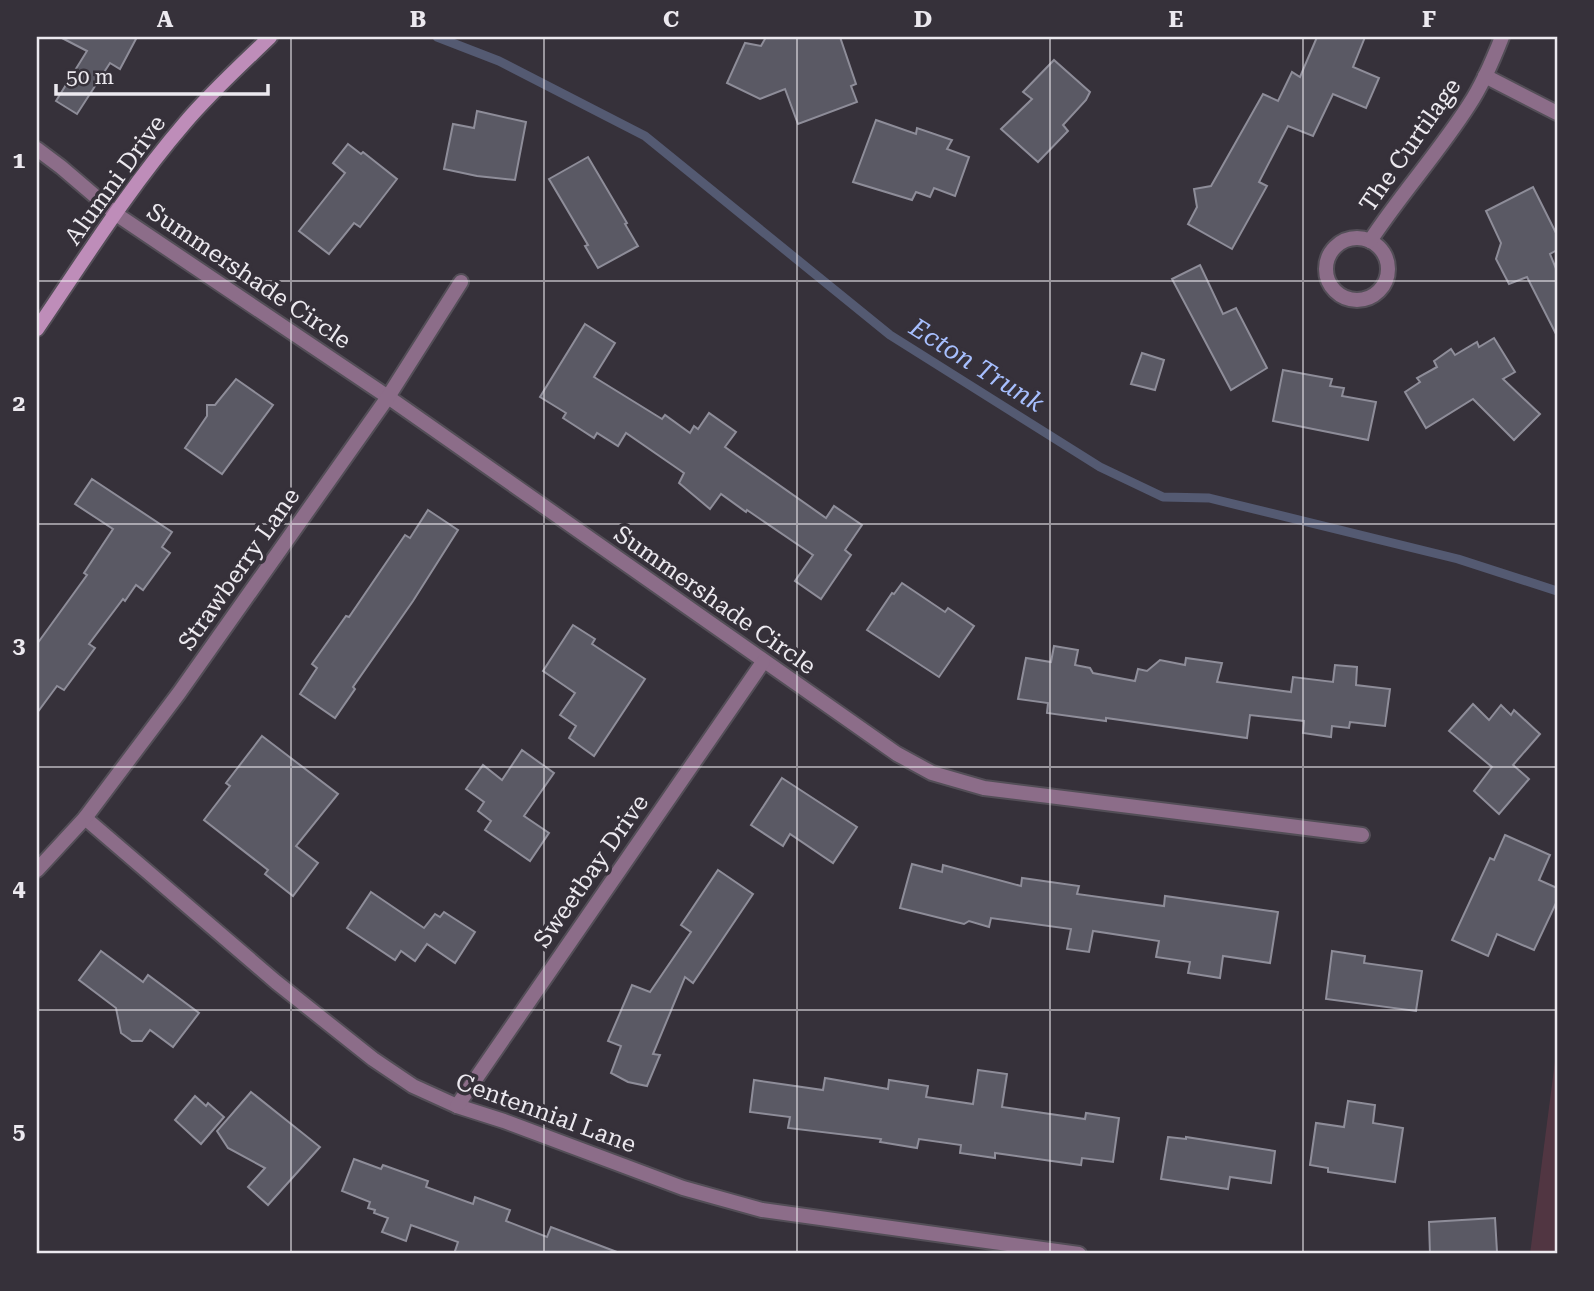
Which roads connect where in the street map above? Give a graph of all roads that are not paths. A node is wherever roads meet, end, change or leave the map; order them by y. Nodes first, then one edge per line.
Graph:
1 (270, 37) edge
2 (1502, 37) edge
3 (1485, 76) junction
4 (1557, 113) edge
5 (37, 149) edge
6 (116, 214) junction
7 (1370, 241) junction
8 (461, 282) dead end
9 (37, 329) edge
10 (388, 397) junction
11 (762, 662) junction
12 (85, 818) junction
13 (1362, 835) dead end
14 (37, 870) edge
15 (457, 1106) junction
16 (1079, 1254) edge

1 - 6 main road, Alumni Drive
2 - 3 street, The Curtilage
3 - 4 street, The Curtilage
3 - 7 street, The Curtilage
5 - 6 street, Summershade Circle
6 - 9 main road, Alumni Drive
6 - 10 street, Summershade Circle
7 - 7 street, The Curtilage
8 - 10 street, Strawberry Lane
10 - 11 street, Summershade Circle
10 - 12 street, Strawberry Lane
11 - 13 street, Summershade Circle
11 - 15 street, Sweetbay Drive
12 - 14 street, Strawberry Lane
12 - 15 street, Centennial Lane
15 - 16 street, Centennial Lane

